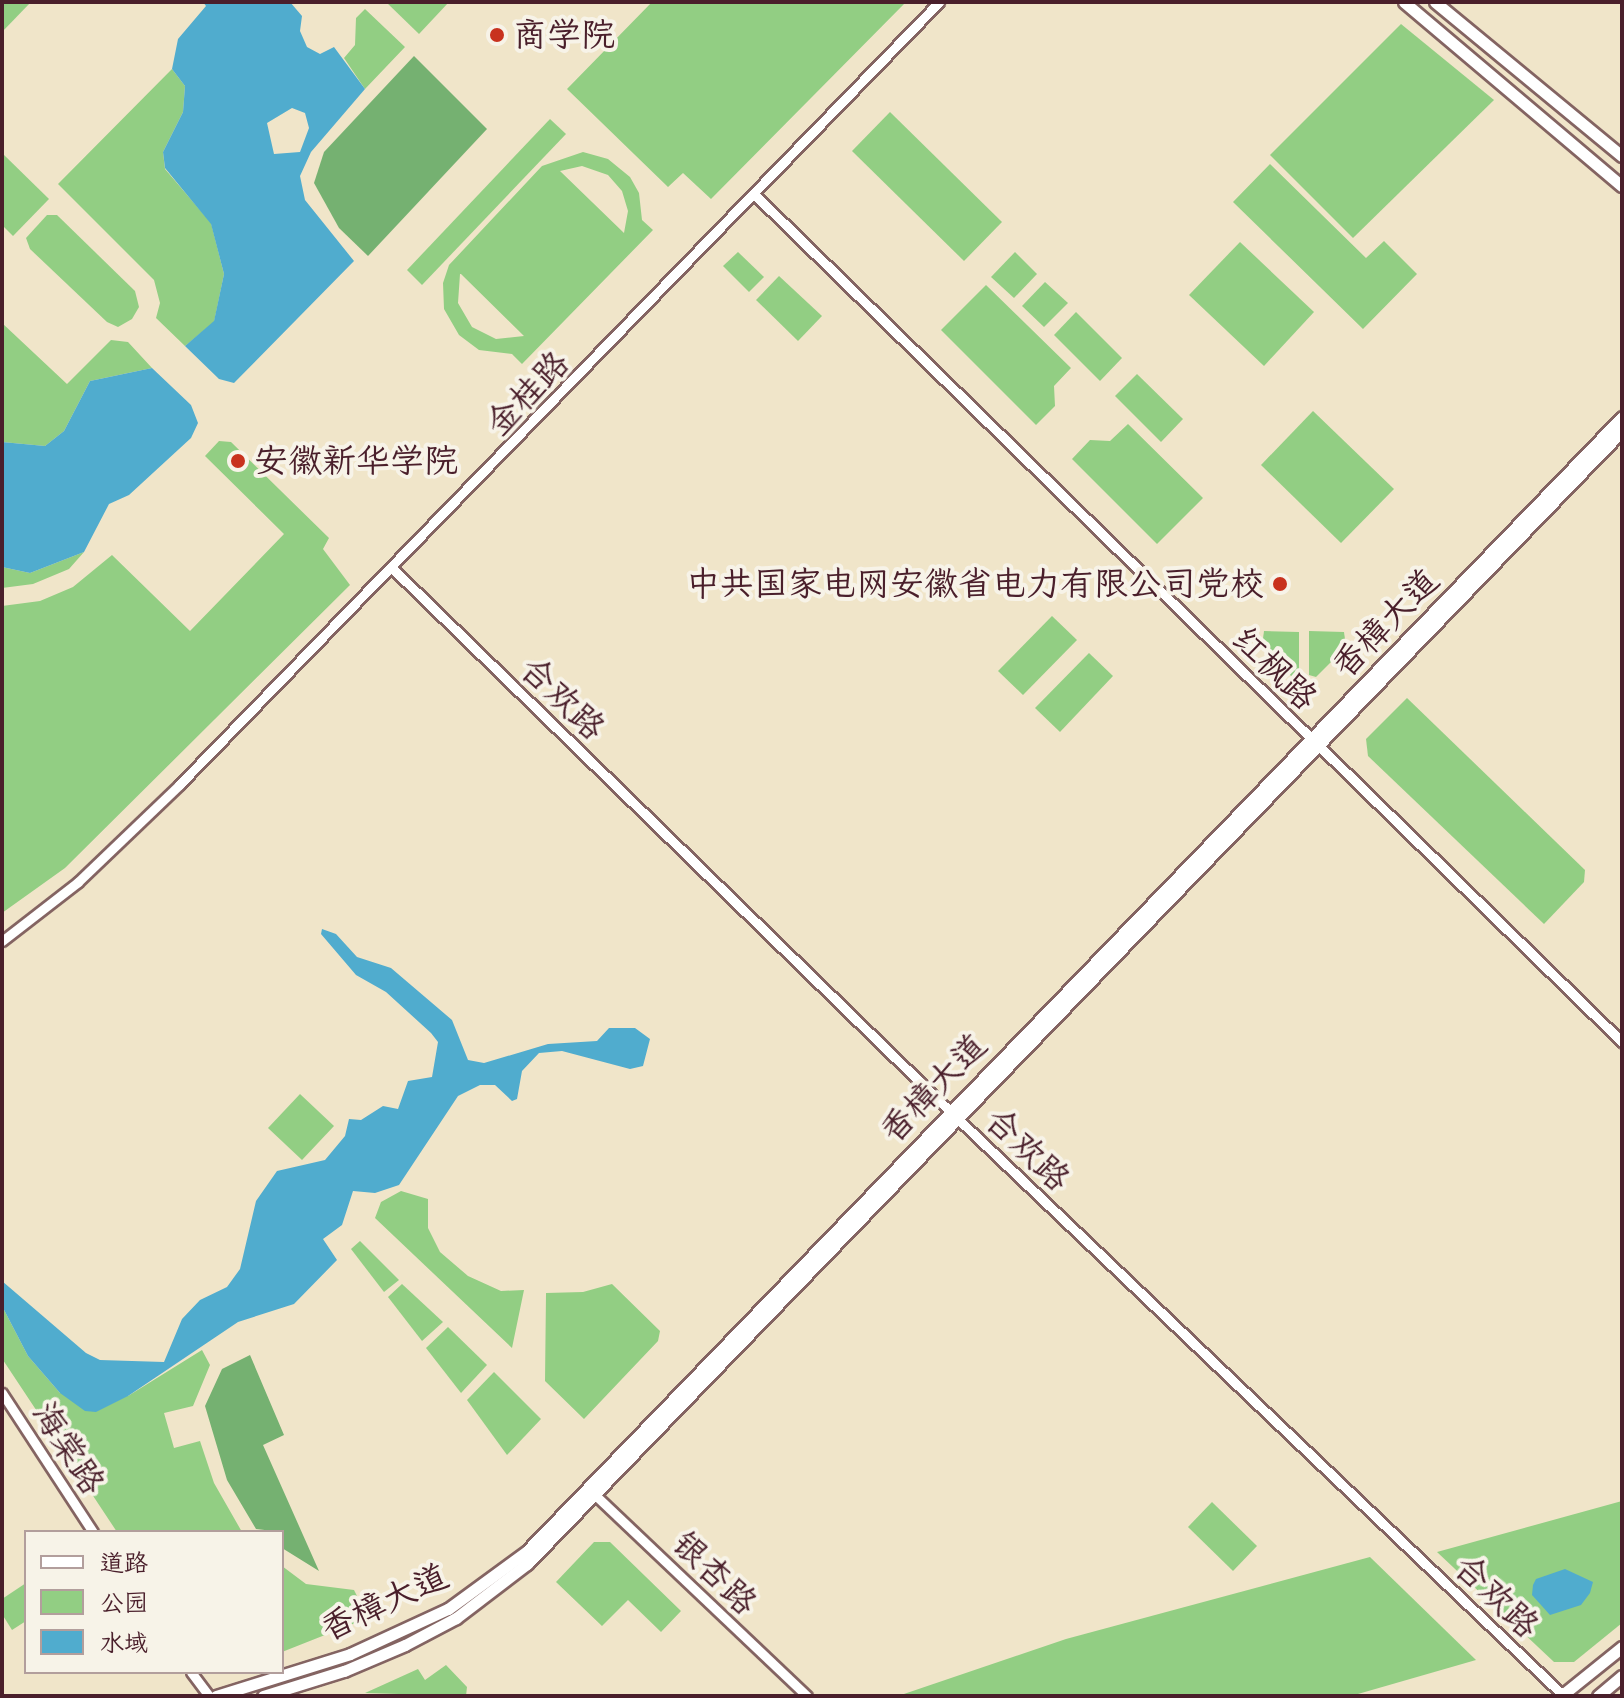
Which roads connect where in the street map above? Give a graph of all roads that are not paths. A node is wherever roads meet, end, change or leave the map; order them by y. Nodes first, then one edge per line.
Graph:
1 (939, 2) edge
2 (1404, 2) edge
3 (1435, 2) edge
4 (1622, 156) edge
5 (1622, 186) edge
6 (756, 196) junction
7 (1622, 417) edge
8 (1622, 431) edge
9 (392, 568) junction
10 (1314, 743) junction
11 (2, 941) edge
12 (1622, 1042) edge
13 (954, 1115) junction
14 (2, 1393) edge
15 (591, 1491) junction
16 (92, 1530) edge
17 (1622, 1647) edge
18 (192, 1674) edge
19 (1622, 1676) edge
20 (209, 1696) edge
21 (216, 1696) edge
22 (263, 1696) edge
23 (807, 1696) edge
24 (1563, 1696) edge
25 (1598, 1696) edge

1 - 6 street, 金桂路
2 - 5 main road
3 - 4 main road
6 - 9 street, 金桂路
6 - 10 street, 红枫路
7 - 10 main road, 香樟大道
8 - 10 main road, 香樟大道
9 - 11 street, 金桂路
9 - 13 street, 合欢路
10 - 12 street, 红枫路
10 - 13 main road, 香樟大道
13 - 15 main road, 香樟大道
13 - 24 street, 合欢路
14 - 16 street, 海棠路
15 - 21 main road, 香樟大道
15 - 22 main road, 香樟大道
15 - 23 street, 银杏路
17 - 24 main road
18 - 20 street
19 - 25 main road

